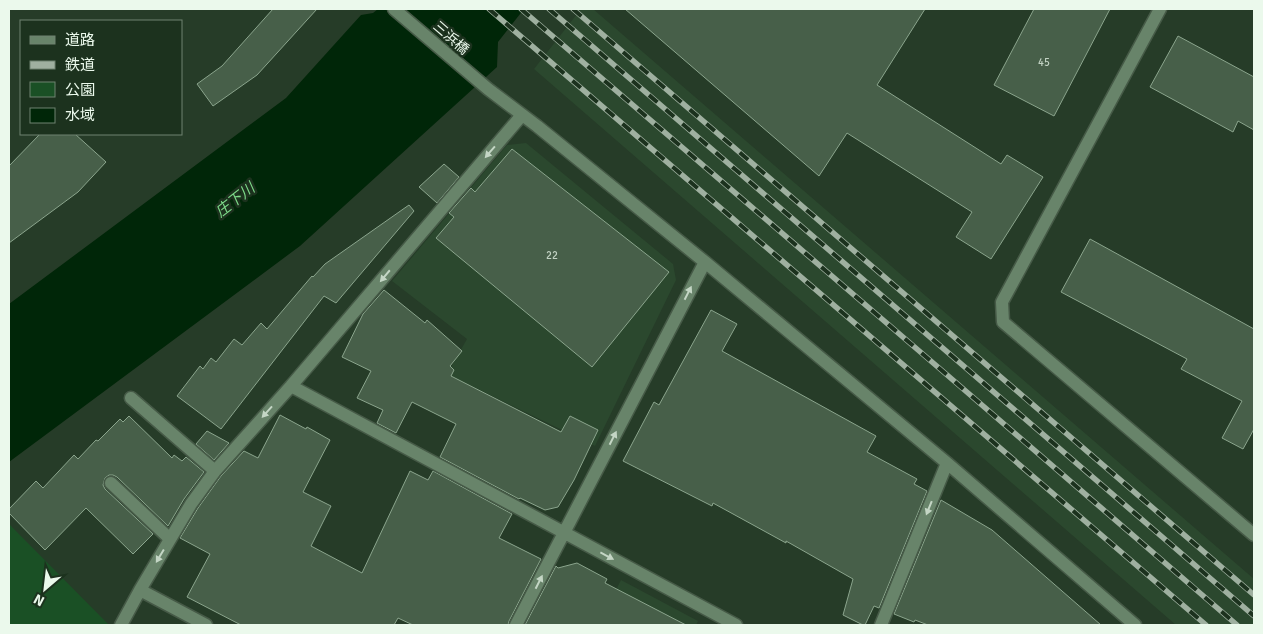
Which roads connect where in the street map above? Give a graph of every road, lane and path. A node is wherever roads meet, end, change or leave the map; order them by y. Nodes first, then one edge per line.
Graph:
1 (394, 9) edge
2 (1160, 9) edge
3 (522, 116) junction
4 (705, 262) junction
5 (291, 386) junction
6 (131, 398) dead end
7 (947, 463) junction
8 (215, 471) junction
9 (111, 484) dead end
10 (564, 532) junction
11 (1254, 535) edge
12 (170, 539) junction
13 (140, 590) junction
14 (121, 625) edge
15 (206, 625) edge
16 (516, 625) edge
17 (736, 625) edge
18 (881, 625) edge
19 (1135, 625) edge

1 - 3 street, 三浜橋
2 - 11 street
3 - 4 street, 三浜橋
3 -> 5 street
4 - 7 street, 三浜橋
10 -> 4 street
5 -> 8 street
5 - 10 street
6 - 8 street
7 -> 18 street
7 - 19 street, 三浜橋
8 - 12 street
9 - 12 street
16 -> 10 street
10 -> 17 street
12 -> 13 street
13 - 14 street
13 - 15 street

